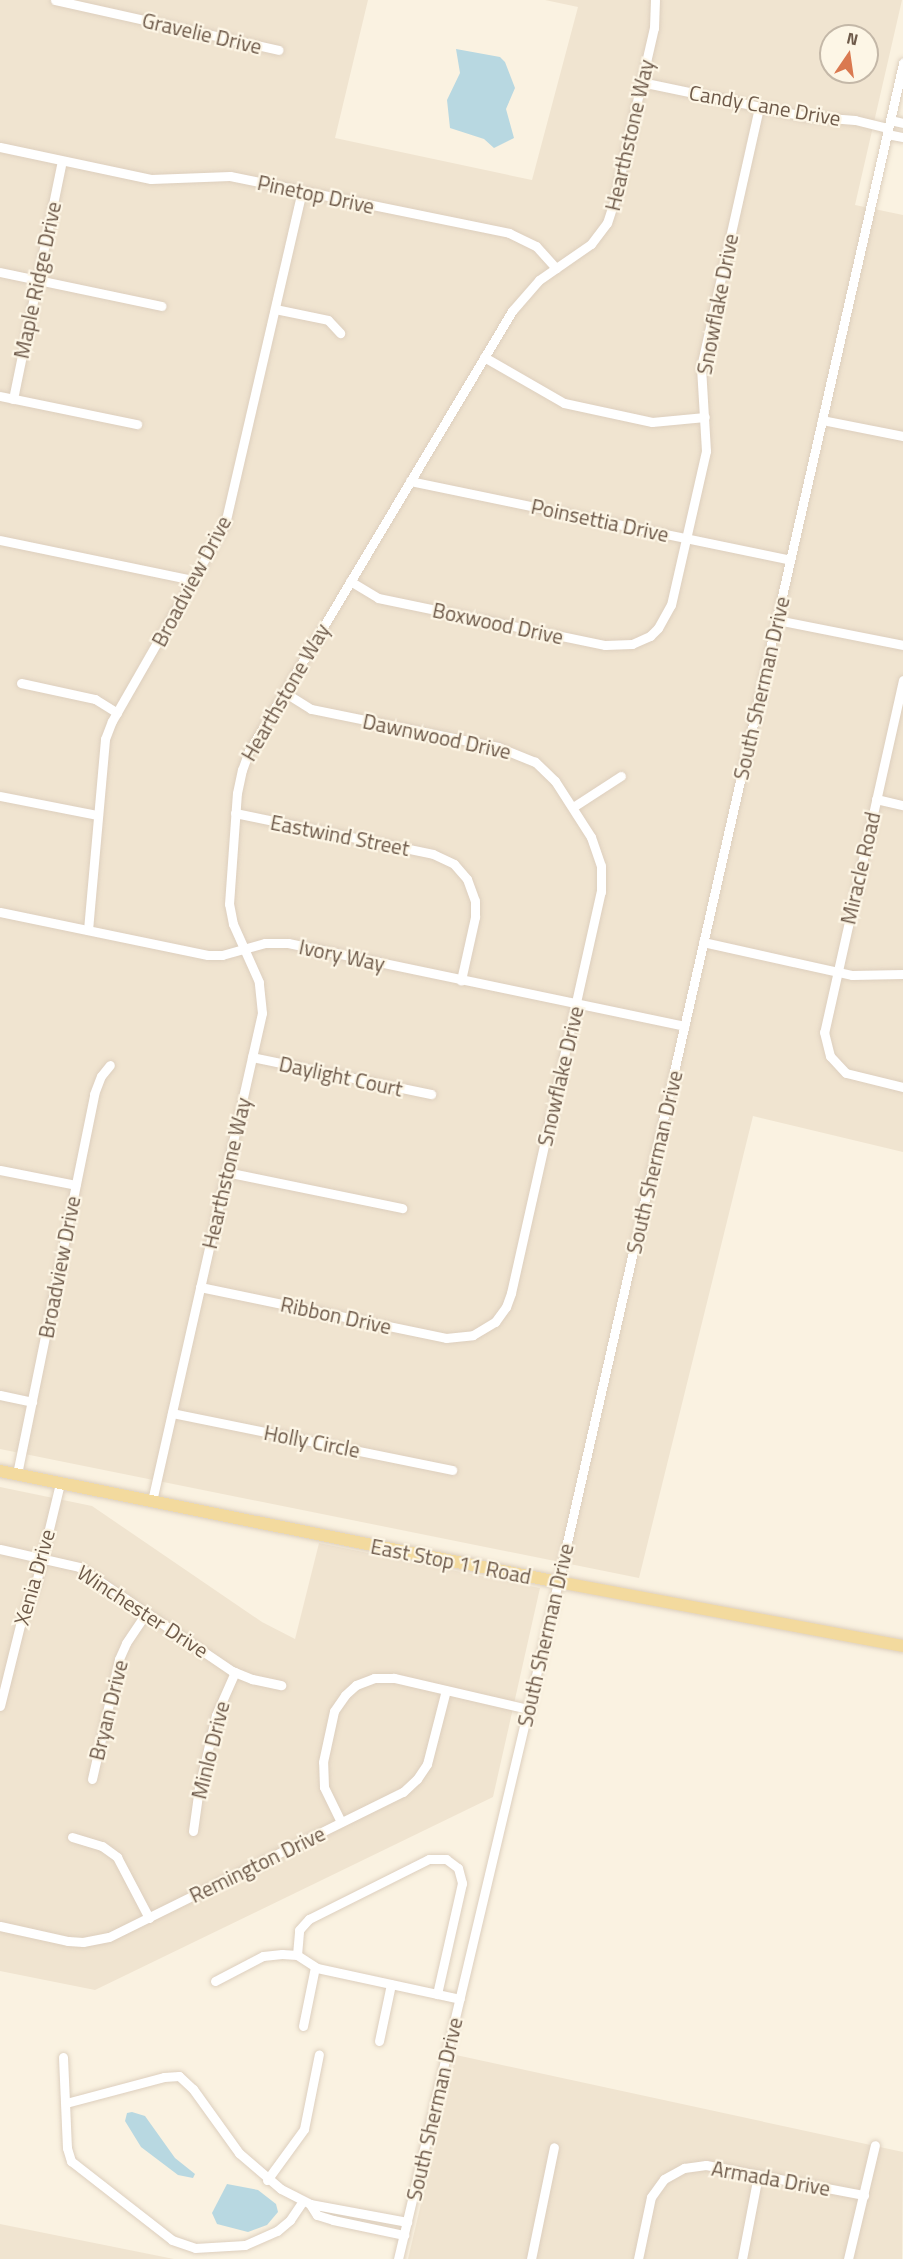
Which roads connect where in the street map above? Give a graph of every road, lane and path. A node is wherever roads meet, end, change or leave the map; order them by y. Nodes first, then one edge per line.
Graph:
1 (55, 0) edge
2 (655, 0) edge
3 (278, 50) dead end
4 (903, 63) edge
5 (641, 82) junction
6 (759, 107) junction
7 (903, 123) edge
8 (888, 127) junction
9 (903, 138) edge
10 (0, 147) edge
11 (62, 161) junction
12 (302, 191) junction
13 (556, 268) junction
14 (0, 272) edge
15 (37, 280) junction
16 (161, 306) dead end
17 (276, 309) junction
18 (340, 333) dead end
19 (484, 357) junction
20 (0, 396) edge
21 (13, 399) junction
22 (705, 417) junction
23 (822, 420) junction
24 (137, 424) dead end
25 (903, 436) edge
26 (410, 481) junction
27 (686, 537) junction
28 (0, 540) edge
29 (790, 560) junction
30 (194, 580) junction
31 (350, 581) junction
32 (777, 620) junction
33 (650, 636) joint
34 (903, 645) edge
35 (903, 680) edge
36 (21, 683) dead end
37 (284, 692) junction
38 (117, 713) junction
39 (621, 776) dead end
40 (0, 796) edge
41 (876, 799) junction
42 (903, 805) edge
43 (573, 807) junction
44 (235, 813) junction
45 (97, 816) junction
46 (0, 912) edge
47 (88, 930) junction
48 (703, 942) junction
49 (244, 949) junction
50 (837, 972) junction
51 (903, 974) edge
52 (461, 980) junction
53 (576, 1004) junction
54 (684, 1026) junction
55 (252, 1057) junction
56 (110, 1065) dead end
57 (903, 1087) edge
58 (431, 1094) dead end
59 (0, 1170) edge
60 (226, 1172) junction
61 (76, 1185) junction
62 (402, 1208) dead end
63 (200, 1287) junction
64 (473, 1335) joint
65 (0, 1395) edge
66 (32, 1402) junction
67 (172, 1413) junction
68 (452, 1470) dead end
69 (0, 1471) edge
70 (18, 1474) junction
71 (60, 1482) junction
72 (152, 1501) junction
73 (0, 1549) edge
74 (42, 1558) junction
75 (558, 1582) junction
76 (147, 1612) junction
77 (903, 1646) edge
78 (5, 1667) edge
79 (235, 1672) junction
80 (281, 1685) dead end
81 (446, 1690) junction
82 (0, 1706) edge
83 (528, 1709) junction
84 (92, 1779) dead end
85 (341, 1822) junction
86 (193, 1831) dead end
87 (72, 1837) dead end
88 (149, 1918) junction
89 (0, 1926) edge
90 (297, 1955) junction
91 (315, 1967) junction
92 (215, 1980) dead end
93 (391, 1984) junction
94 (437, 1994) junction
95 (459, 1999) junction
96 (303, 2026) dead end
97 (379, 2041) dead end
98 (319, 2054) dead end
99 (63, 2057) dead end
100 (66, 2103) junction
101 (875, 2145) dead end
102 (554, 2147) dead end
103 (758, 2175) junction
104 (267, 2180) junction
105 (864, 2195) junction
106 (307, 2202) junction
107 (407, 2222) junction
108 (404, 2235) junction
109 (398, 2259) edge
110 (531, 2259) edge
111 (638, 2259) edge
112 (742, 2259) edge
113 (848, 2259) edge

1 - 3 street, Gravelie Drive
2 - 5 street, Hearthstone Way
4 - 8 street, South Sherman Drive
5 - 6 street, Candy Cane Drive
5 - 13 street, Hearthstone Way
6 - 8 street, Candy Cane Drive
6 - 22 street, Snowflake Drive
7 - 8 street
8 - 9 street
8 - 23 street, South Sherman Drive
10 - 11 street, Pinetop Drive
11 - 12 street, Pinetop Drive
11 - 15 street, Maple Ridge Drive
12 - 13 street, Pinetop Drive
12 - 17 street, Broadview Drive
13 - 19 street, Hearthstone Way
14 - 15 street
15 - 16 street
15 - 21 street, Maple Ridge Drive
17 - 18 street
17 - 30 street, Broadview Drive
19 - 22 street
19 - 26 street, Hearthstone Way
20 - 21 street
21 - 24 street
22 - 27 street, Snowflake Drive
23 - 25 street
23 - 29 street, South Sherman Drive
26 - 27 street, Poinsettia Drive
26 - 31 street, Hearthstone Way
27 - 29 street, Poinsettia Drive
27 - 33 street, Snowflake Drive
28 - 30 street
29 - 32 street, South Sherman Drive
30 - 38 street, Broadview Drive
31 - 33 street, Boxwood Drive
31 - 37 street, Hearthstone Way
32 - 34 street
32 - 48 street, South Sherman Drive
35 - 41 street, Miracle Road
36 - 38 street
37 - 43 street, Dawnwood Drive
37 - 44 street, Hearthstone Way
38 - 45 street, Broadview Drive
39 - 43 street
40 - 45 street
41 - 42 street
41 - 50 street, Miracle Road
43 - 53 street, Snowflake Drive
44 - 49 street, Hearthstone Way
44 - 52 street, Eastwind Street
45 - 47 street, Broadview Drive
46 - 47 street, Ivory Way
47 - 49 street, Ivory Way
48 - 50 street
48 - 54 street, South Sherman Drive
49 - 52 street, Ivory Way
49 - 55 street, Hearthstone Way
50 - 51 street
50 - 57 street, Miracle Road
52 - 53 street, Ivory Way
53 - 54 street, Ivory Way
53 - 64 street, Snowflake Drive
54 - 75 street, South Sherman Drive
55 - 58 street, Daylight Court
55 - 60 street, Hearthstone Way
56 - 61 street, Broadview Drive
59 - 61 street
60 - 62 street
60 - 63 street, Hearthstone Way
61 - 66 street, Broadview Drive
63 - 64 street, Ribbon Drive
63 - 67 street, Hearthstone Way
65 - 66 street
66 - 70 street, Broadview Drive
67 - 68 street, Holly Circle
67 - 72 street, Hearthstone Way
69 - 70 main road, East Stop 11 Road
70 - 71 main road, East Stop 11 Road
71 - 72 main road, East Stop 11 Road
71 - 74 street, Xenia Drive
72 - 75 main road, East Stop 11 Road
73 - 74 street, Winchester Drive
74 - 76 street, Winchester Drive
74 - 78 street, Xenia Drive
75 - 77 main road, East Stop 11 Road
75 - 83 street, South Sherman Drive
76 - 79 street, Winchester Drive
76 - 84 street, Bryan Drive
78 - 82 street, Xenia Drive
79 - 80 street, Winchester Drive
79 - 86 street, Minlo Drive
81 - 83 street
81 - 85 street, Remington Drive
81 - 85 street
83 - 95 street, South Sherman Drive
85 - 88 street, Remington Drive
87 - 88 street
88 - 89 street, Remington Drive
90 - 91 street
90 - 92 street
90 - 94 street
91 - 93 street
91 - 96 street
93 - 94 street
93 - 97 street
94 - 95 street
95 - 107 street, South Sherman Drive
98 - 104 street
99 - 100 street
100 - 104 street
100 - 106 street
101 - 105 street
102 - 110 street
103 - 105 street, Armada Drive
103 - 111 street, Armada Drive
103 - 112 street
104 - 106 street
105 - 113 street
106 - 107 street
106 - 108 street
107 - 108 street, South Sherman Drive
108 - 109 street, South Sherman Drive

